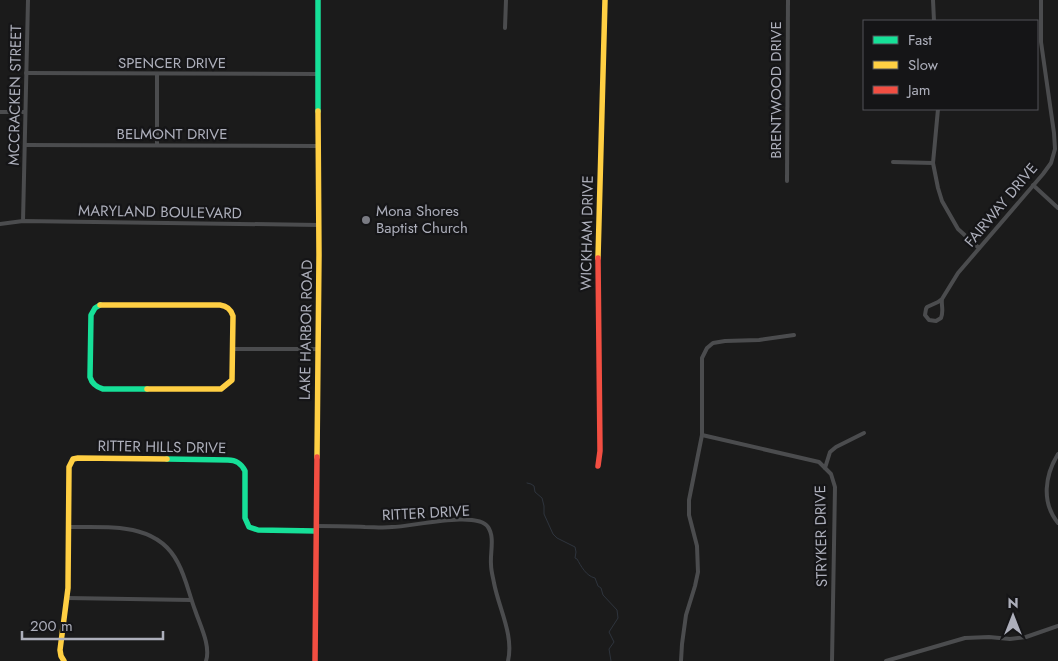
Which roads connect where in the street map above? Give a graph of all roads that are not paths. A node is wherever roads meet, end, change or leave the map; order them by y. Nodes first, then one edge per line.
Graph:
1 (28, 0) edge
2 (318, 0) edge
3 (506, 0) edge
4 (605, 0) edge
5 (788, 0) edge
6 (933, 0) edge
7 (1041, 0) edge
8 (934, 20) edge
9 (505, 28) dead end
10 (26, 73) junction
11 (157, 74) junction
12 (318, 74) junction
13 (938, 110) edge
14 (0, 112) edge
15 (25, 112) junction
16 (25, 144) junction
17 (156, 145) junction
18 (318, 146) junction
19 (893, 162) dead end
20 (933, 163) junction
21 (787, 180) dead end
22 (1033, 185) junction
23 (1058, 208) edge
24 (23, 221) junction
25 (0, 224) edge
26 (319, 225) junction
27 (979, 248) junction
28 (942, 299) junction
29 (794, 335) dead end
30 (318, 348) junction
31 (233, 349) junction
32 (864, 433) dead end
33 (702, 435) junction
34 (1058, 454) edge
35 (598, 466) dead end
36 (825, 468) junction
37 (1058, 523) edge
38 (69, 527) junction
39 (316, 529) junction
40 (67, 598) junction
41 (191, 600) junction
42 (1058, 626) edge
43 (64, 661) edge
44 (206, 661) edge
45 (315, 661) edge
46 (508, 661) edge
47 (681, 661) edge
48 (832, 661) edge
49 (886, 661) edge

1 - 10 street, MCCRACKEN STREET
2 - 12 street, LAKE HARBOR ROAD
3 - 9 street
4 - 35 street, WICKHAM DRIVE
5 - 21 street, BRENTWOOD DRIVE
6 - 8 street
7 - 22 street, FAIRWAY DRIVE
10 - 11 street, SPENCER DRIVE
10 - 15 street, MCCRACKEN STREET
11 - 12 street, SPENCER DRIVE
11 - 17 street
12 - 18 street, LAKE HARBOR ROAD
13 - 20 street
14 - 15 street
15 - 16 street, MCCRACKEN STREET
16 - 17 street, BELMONT DRIVE
16 - 24 street, MCCRACKEN STREET
17 - 18 street, BELMONT DRIVE
18 - 26 street, LAKE HARBOR ROAD
19 - 20 street
20 - 27 street
22 - 23 street
22 - 27 street, FAIRWAY DRIVE
24 - 25 street, MARYLAND BOULEVARD
24 - 26 street, MARYLAND BOULEVARD
26 - 30 street, LAKE HARBOR ROAD
27 - 28 street, FAIRWAY DRIVE
28 - 28 street, FAIRWAY DRIVE
29 - 33 street
30 - 31 street
30 - 39 street, LAKE HARBOR ROAD
31 - 31 street
32 - 36 street, STRYKER DRIVE
33 - 36 street
33 - 47 street
34 - 37 street
36 - 48 street, STRYKER DRIVE
38 - 39 street, RITTER HILLS DRIVE
38 - 40 street
38 - 41 street
39 - 45 street, LAKE HARBOR ROAD
39 - 46 street, RITTER DRIVE
40 - 41 street
40 - 43 street
41 - 44 street
42 - 49 street

